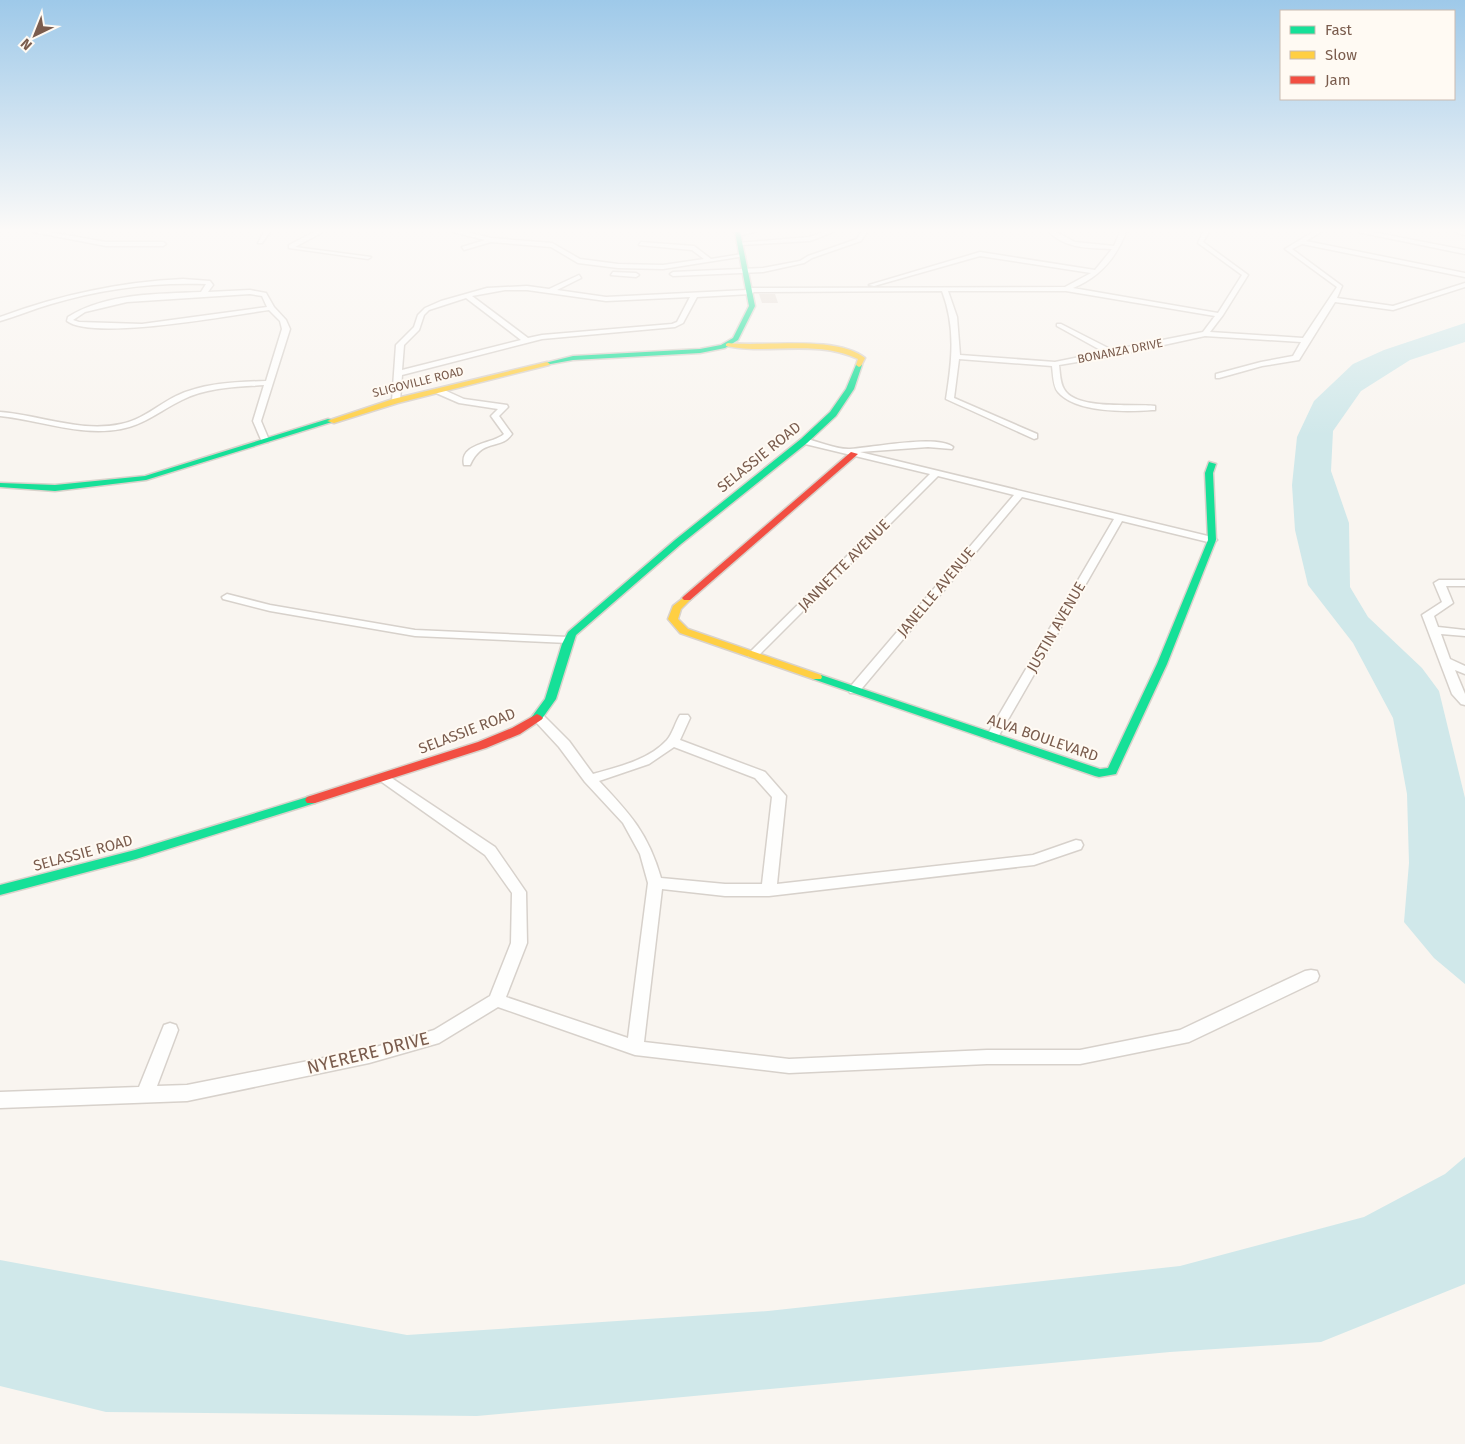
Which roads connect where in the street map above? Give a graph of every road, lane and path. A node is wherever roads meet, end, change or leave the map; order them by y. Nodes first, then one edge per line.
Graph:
1 (68, 299) edge
2 (130, 299) edge
3 (267, 299) edge
4 (454, 299) edge
5 (473, 299) edge
6 (692, 299) edge
7 (751, 299) edge
8 (949, 299) edge
9 (1131, 299) edge
10 (1230, 299) edge
11 (1419, 299) edge
12 (1334, 300) joint
13 (271, 308) junction
14 (1220, 315) junction
15 (0, 319) edge
16 (1059, 326) dead end
17 (1205, 334) junction
18 (526, 340) junction
19 (1304, 340) junction
20 (728, 345) junction
21 (1113, 354) junction
22 (957, 357) junction
23 (1055, 364) junction
24 (399, 373) junction
25 (1219, 376) dead end
26 (267, 383) junction
27 (439, 391) junction
28 (396, 401) junction
29 (1152, 408) dead end
30 (0, 414) edge
31 (1034, 436) dead end
32 (264, 440) junction
33 (804, 441) junction
34 (949, 447) dead end
35 (850, 454) junction
36 (467, 463) dead end
37 (1212, 464) dead end
38 (935, 474) junction
39 (0, 485) edge
40 (1019, 495) junction
41 (1119, 518) junction
42 (1212, 540) junction
43 (1465, 583) edge
44 (227, 597) dead end
45 (1433, 630) junction
46 (1465, 633) edge
47 (568, 640) junction
48 (753, 655) junction
49 (1446, 661) junction
50 (1465, 670) edge
51 (854, 690) junction
52 (1465, 701) edge
53 (538, 717) junction
54 (684, 718) dead end
55 (992, 737) junction
56 (672, 742) junction
57 (384, 777) junction
58 (590, 779) junction
59 (1076, 845) dead end
60 (655, 883) junction
61 (0, 890) edge
62 (769, 890) junction
63 (1311, 976) dead end
64 (496, 1000) junction
65 (170, 1030) dead end
66 (635, 1048) junction
67 (145, 1094) junction
68 (0, 1100) edge

1 - 15 street
2 - 13 street
3 - 13 street
4 - 24 street
5 - 18 street
6 - 18 street
7 - 20 street
8 - 22 street
9 - 14 street
10 - 14 street
11 - 12 street
12 - 19 street
13 - 26 street
14 - 17 street
16 - 21 street
17 - 19 street, BONANZA DRIVE
17 - 21 street, BONANZA DRIVE
18 - 24 street
19 - 25 street
20 - 27 street, SLIGOVILLE ROAD
20 - 33 street, SELASSIE ROAD
21 - 23 street, BONANZA DRIVE
22 - 23 street, BONANZA DRIVE
22 - 31 street
23 - 29 street
24 - 28 street
26 - 30 street
26 - 32 street
27 - 28 street, SLIGOVILLE ROAD
27 - 36 street
28 - 32 street, SLIGOVILLE ROAD
32 - 39 street, SLIGOVILLE ROAD
33 - 35 street
33 - 47 street, SELASSIE ROAD
34 - 35 street
35 - 38 street
35 - 48 street, ALVA BOULEVARD
37 - 42 street
38 - 40 street
38 - 48 street, JANNETTE AVENUE
40 - 41 street
40 - 51 street, JANELLE AVENUE
41 - 42 street
41 - 55 street, JUSTIN AVENUE
42 - 55 street, ALVA BOULEVARD
43 - 45 street
44 - 47 street
45 - 46 street
45 - 49 street
47 - 53 street, SELASSIE ROAD
48 - 51 street, ALVA BOULEVARD
49 - 50 street
49 - 52 street
51 - 55 street, ALVA BOULEVARD
53 - 57 street, SELASSIE ROAD
53 - 58 street
54 - 56 street
56 - 58 street
56 - 62 street
57 - 61 street, SELASSIE ROAD
57 - 64 street
58 - 60 street
59 - 62 street
60 - 62 street
60 - 66 street
63 - 66 street
64 - 66 street
64 - 67 street, NYERERE DRIVE
65 - 67 street
67 - 68 street, NYERERE DRIVE

